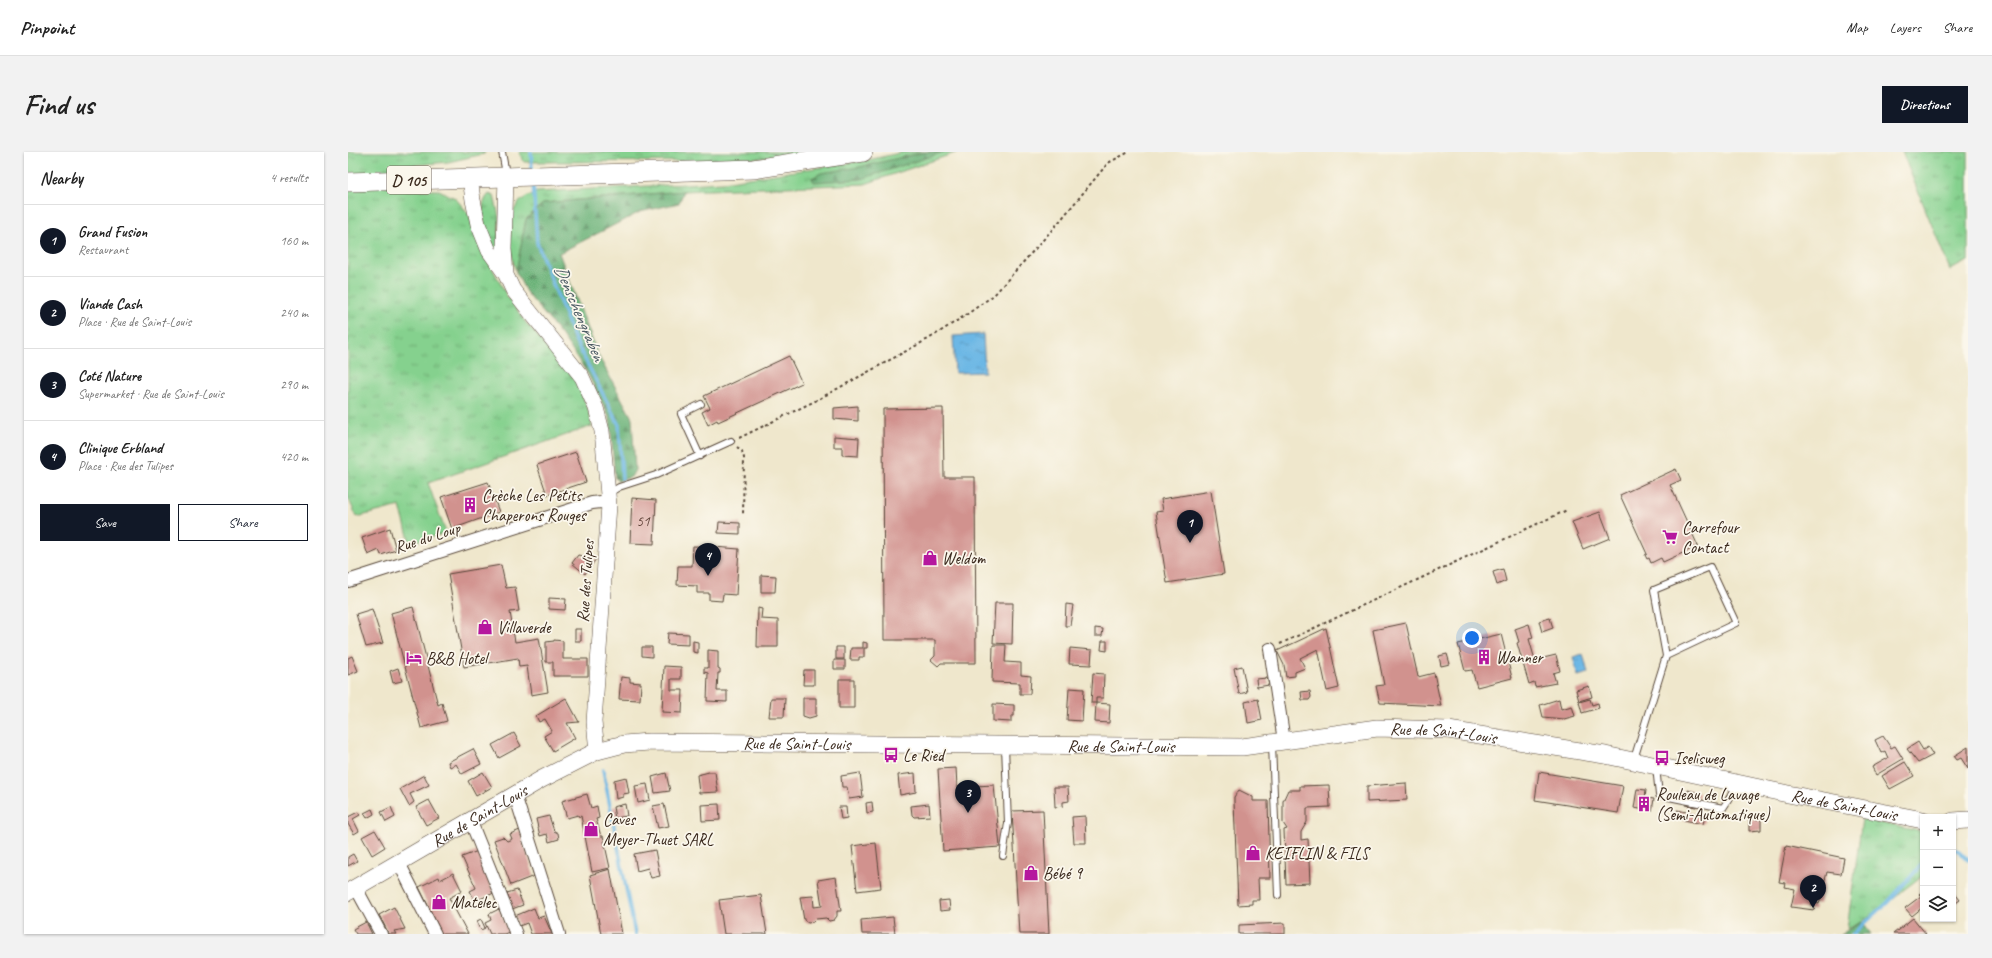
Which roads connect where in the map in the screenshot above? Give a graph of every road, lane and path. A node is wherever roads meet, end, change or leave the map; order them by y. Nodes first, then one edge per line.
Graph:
1 (502, 152) edge
2 (863, 152) edge
3 (1129, 152) edge
4 (513, 176) junction
5 (470, 178) junction
6 (348, 182) edge
7 (506, 274) junction
8 (701, 404) dead end
9 (732, 441) junction
10 (700, 456) junction
11 (608, 500) junction
12 (1567, 510) dead end
13 (743, 516) dead end
14 (348, 581) edge
15 (1270, 649) joint
16 (1666, 656) junction
17 (1278, 742) junction
18 (1005, 746) junction
19 (597, 751) junction
20 (1634, 761) junction
21 (1655, 766) junction
22 (1739, 784) junction
23 (515, 795) junction
24 (1920, 820) edge
25 (1968, 820) edge
26 (1956, 821) edge
27 (471, 822) junction
28 (1003, 856) dead end
29 (399, 863) junction
30 (352, 890) edge
31 (1278, 895) dead end
32 (380, 934) edge
33 (435, 934) edge
34 (516, 934) edge
35 (559, 934) edge

1 - 4 lane
2 - 4 main road, D 105
3 - 9 path
4 - 5 main road, D 105
4 - 7 street, Rue des Tulipes
5 - 6 main road, D 105
5 - 7 street, Rue des Tulipes
7 - 11 street, Rue des Tulipes
8 - 10 lane
9 - 10 lane
9 - 13 path
10 - 11 lane
11 - 14 street, Rue du Loup
11 - 19 street, Rue des Tulipes
12 - 15 path
15 - 17 street
16 - 16 lane
16 - 20 lane
17 - 18 main road, Rue de Saint-Louis
17 - 20 main road, Rue de Saint-Louis
17 - 31 lane
18 - 19 main road, Rue de Saint-Louis
18 - 28 lane
19 - 23 main road, Rue de Saint-Louis
20 - 21 main road, Rue de Saint-Louis
21 - 22 main road, Rue de Saint-Louis
21 - 22 lane
22 - 24 main road, Rue de Saint-Louis
23 - 27 main road, Rue de Saint-Louis
23 - 35 street
25 - 26 main road
27 - 29 main road, Rue de Saint-Louis
27 - 34 street
29 - 30 main road, Rue de Saint-Louis
29 - 33 street
30 - 32 street

